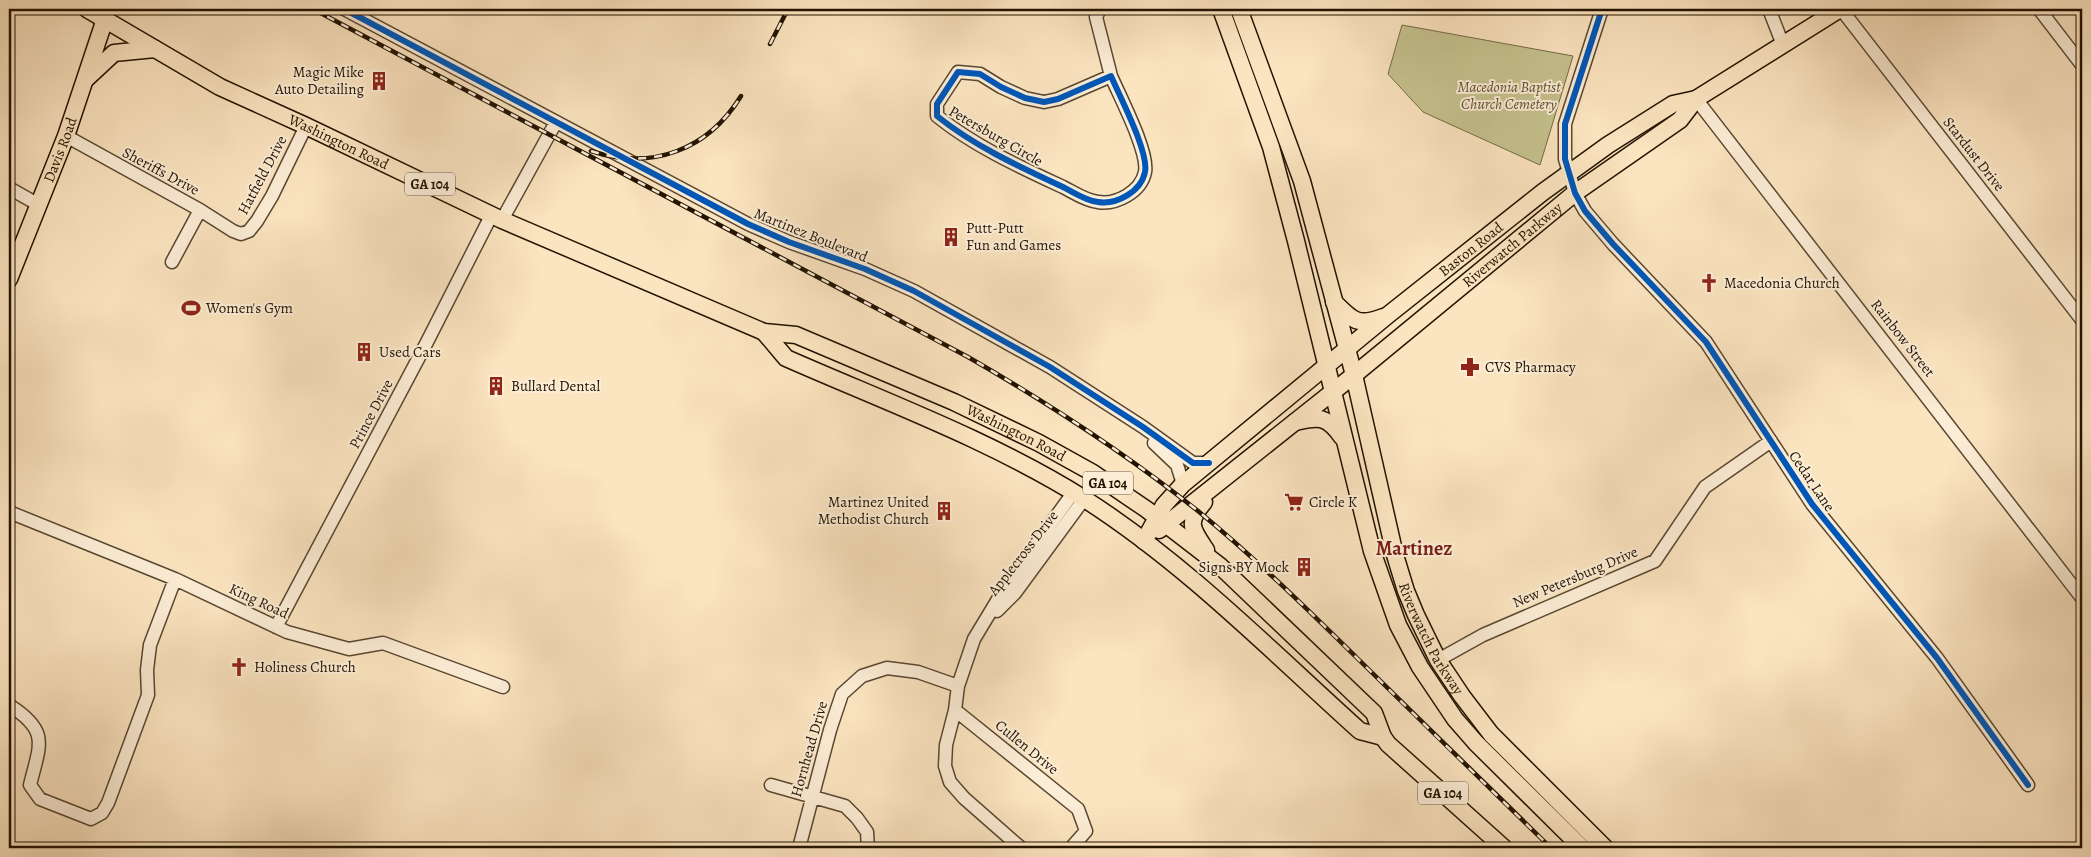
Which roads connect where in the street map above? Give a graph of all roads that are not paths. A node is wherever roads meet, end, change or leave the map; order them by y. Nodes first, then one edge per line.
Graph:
1 (86, 9) edge
2 (344, 9) edge
3 (1100, 9) edge
4 (1221, 9) edge
5 (1239, 9) edge
6 (1602, 9) edge
7 (1769, 9) edge
8 (1840, 9) edge
9 (2038, 9) edge
10 (105, 19) junction
11 (1784, 44) junction
12 (155, 49) junction
13 (2082, 65) edge
14 (1111, 76) junction
15 (84, 80) junction
16 (1696, 99) junction
17 (556, 122) junction
18 (306, 126) junction
19 (66, 136) junction
20 (1569, 174) junction
21 (9, 188) edge
22 (1575, 193) junction
23 (39, 205) junction
24 (200, 210) junction
25 (497, 217) junction
26 (241, 234) joint
27 (172, 262) dead end
28 (9, 279) edge
29 (1333, 300) junction
30 (1388, 315) junction
31 (2082, 320) edge
32 (764, 332) junction
33 (1346, 350) junction
34 (1326, 368) junction
35 (1354, 375) junction
36 (1332, 392) junction
37 (1131, 420) junction
38 (1293, 422) junction
39 (1344, 440) junction
40 (1771, 441) junction
41 (1209, 462) junction
42 (1183, 484) junction
43 (1211, 490) junction
44 (1121, 492) junction
45 (1079, 496) junction
46 (9, 512) edge
47 (1162, 521) junction
48 (1144, 541) junction
49 (1214, 562) junction
50 (1397, 562) junction
51 (1376, 568) junction
52 (175, 580) junction
53 (2082, 598) edge
54 (276, 627) junction
55 (1438, 660) junction
56 (958, 686) junction
57 (503, 687) dead end
58 (9, 705) edge
59 (955, 710) junction
60 (1383, 737) junction
61 (771, 785) dead end
62 (2028, 785) dead end
63 (812, 797) junction
64 (799, 848) edge
65 (868, 848) edge
66 (1021, 848) edge
67 (1071, 848) edge
68 (1504, 848) edge
69 (1582, 848) edge
70 (1605, 848) edge

1 - 10 main road, Washington Road / GA 104
2 - 17 street, Martinez Boulevard
3 - 14 street, Petersburg Circle
4 - 34 main road, Riverwatch Parkway
5 - 29 main road, Riverwatch Parkway
6 - 20 street, Cedar Lane
7 - 11 street
8 - 11 main road, Baston Road
8 - 31 street, Stardust Drive
9 - 13 street
10 - 12 main road, Washington Road / GA 104
10 - 15 main road, Davis Road
11 - 16 main road, Baston Road
12 - 15 main road
12 - 18 main road, Washington Road / GA 104
14 - 14 street, Petersburg Circle
15 - 19 main road, Davis Road
16 - 20 main road, Baston Road
16 - 22 main road, Riverwatch Parkway
16 - 53 street, Rainbow Street
17 - 25 street, Prince Drive
17 - 37 street, Martinez Boulevard
18 - 25 main road, Washington Road / GA 104
18 - 26 street, Hatfield Drive
19 - 23 main road, Davis Road
19 - 24 street, Sheriffs Drive
20 - 22 street, Cedar Lane
20 - 30 main road, Baston Road
21 - 23 street
22 - 35 main road, Riverwatch Parkway
22 - 40 street, Cedar Lane
23 - 28 main road, Davis Road
24 - 26 street, Sheriffs Drive
24 - 27 street
25 - 32 main road, Washington Road / GA 104
25 - 54 street, Prince Drive
29 - 30 main road
29 - 33 main road, Riverwatch Parkway
30 - 33 main road, Baston Road
32 - 44 main road, Washington Road / GA 104
32 - 45 main road, Washington Road / GA 104
33 - 34 main road, Baston Road
33 - 35 main road, Riverwatch Parkway
34 - 36 main road, Riverwatch Parkway
34 - 41 main road, Baston Road
35 - 36 main road, Riverwatch Parkway
35 - 50 main road, Riverwatch Parkway
36 - 38 main road, Riverwatch Parkway
36 - 39 main road, Riverwatch Parkway
37 - 41 street, Martinez Boulevard
37 - 42 street, Martinez Boulevard
38 - 39 main road
38 - 43 main road, Riverwatch Parkway
39 - 51 main road, Riverwatch Parkway
40 - 55 street, New Petersburg Drive
40 - 62 street, Cedar Lane
41 - 42 main road, Baston Road
42 - 44 main road
42 - 47 main road, Baston Road
43 - 47 main road, Riverwatch Parkway
43 - 49 main road
44 - 47 main road, Washington Road / GA 104
45 - 48 main road, Washington Road / GA 104
45 - 56 street, Applecross Drive
46 - 52 street, King Road
47 - 48 main road, Baston Road
47 - 49 main road, Washington Road / GA 104
48 - 60 main road, Washington Road / GA 104
49 - 60 main road, Washington Road / GA 104
50 - 51 main road
50 - 55 main road, Riverwatch Parkway
51 - 69 main road, Riverwatch Parkway
52 - 54 street, King Road
52 - 58 street
54 - 57 street, King Road
55 - 70 main road, Riverwatch Parkway
56 - 59 street, Applecross Drive
56 - 63 street, Hornhead Drive
59 - 66 street, Applecross Drive
59 - 67 street, Cullen Drive
60 - 68 main road, Washington Road / GA 104
61 - 63 street
63 - 64 street, Hornhead Drive
63 - 65 street

